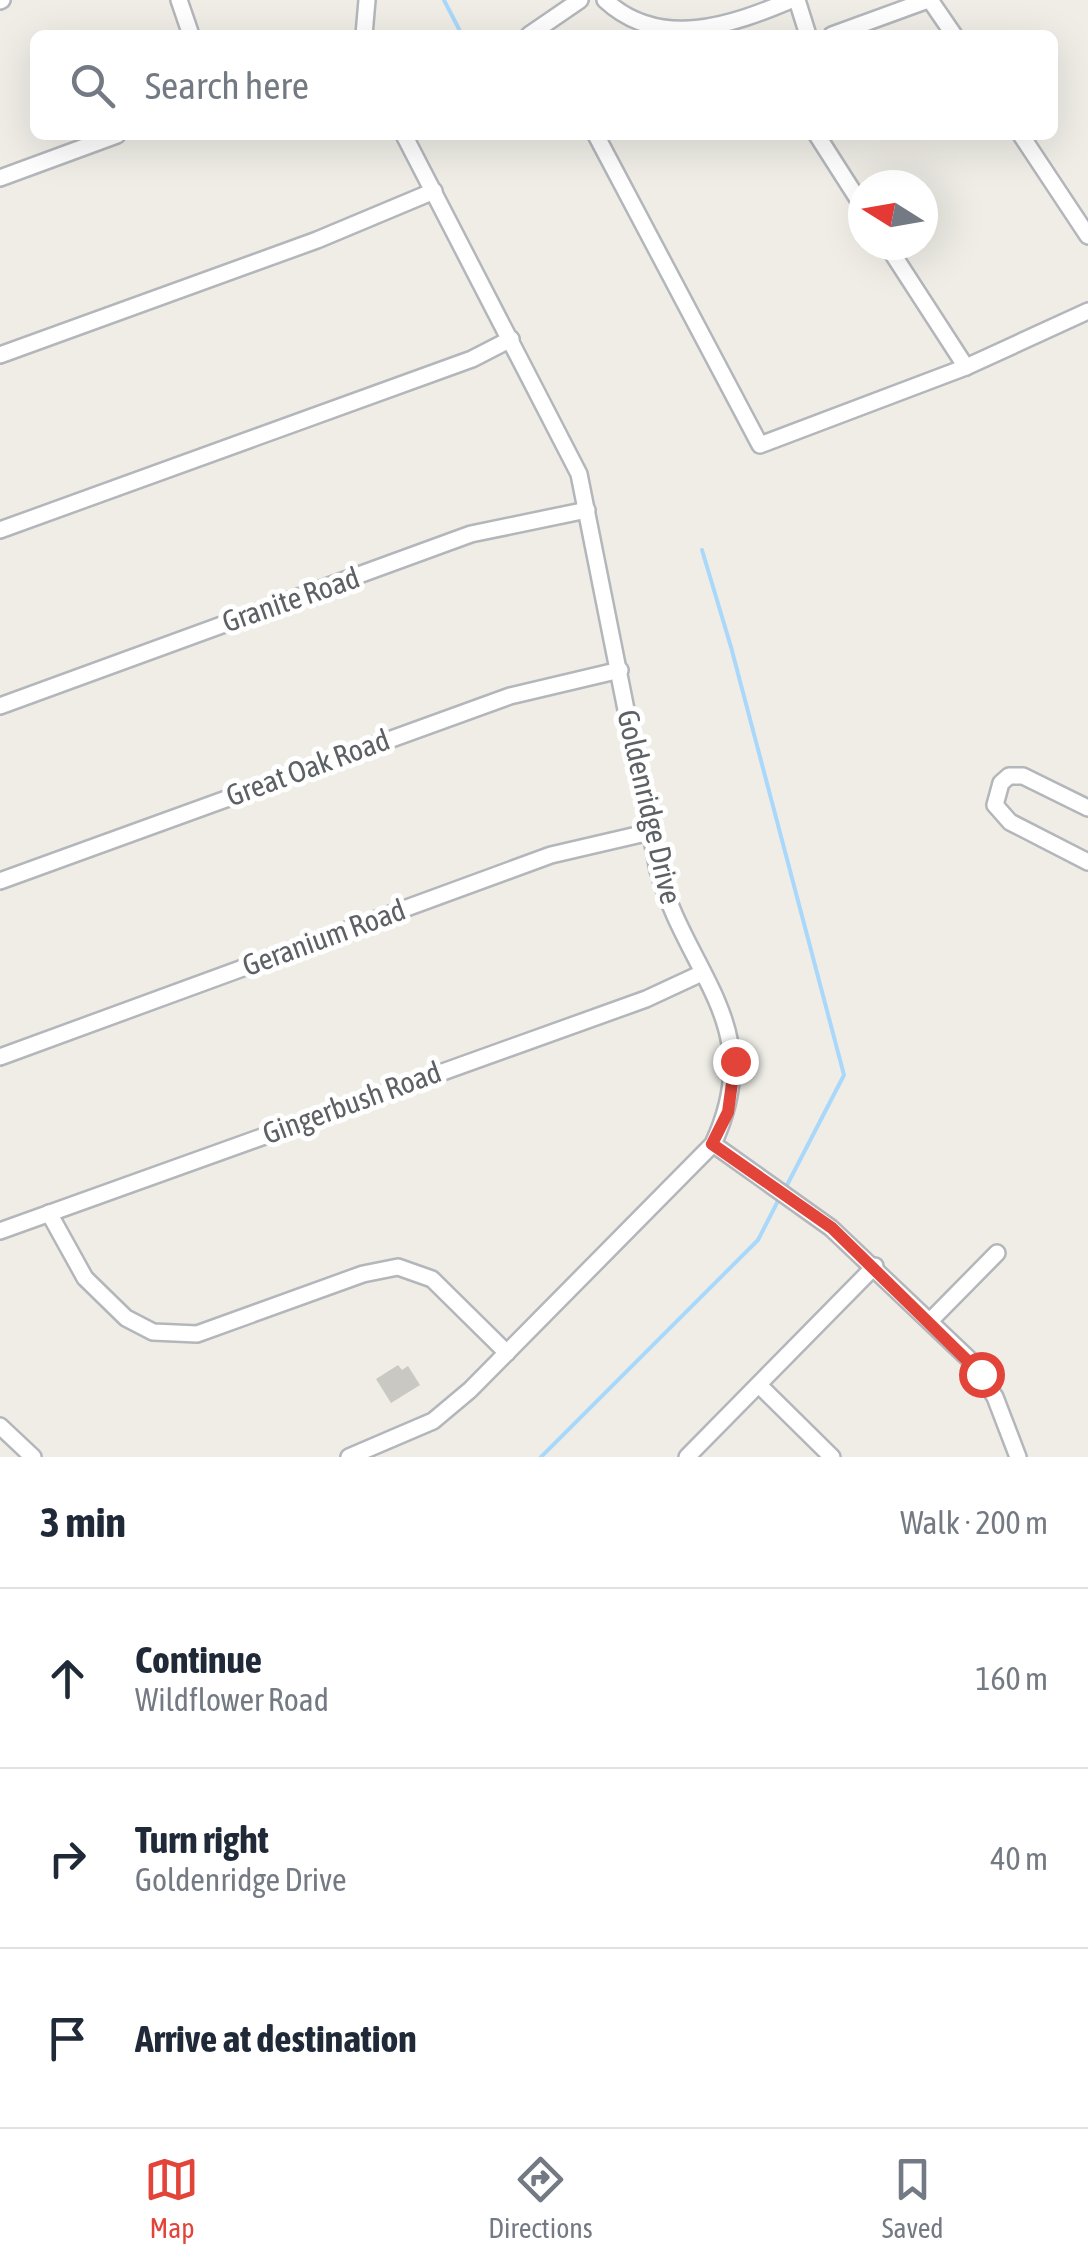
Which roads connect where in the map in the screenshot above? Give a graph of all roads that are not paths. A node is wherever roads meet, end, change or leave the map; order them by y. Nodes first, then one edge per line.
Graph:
1 (179, 0) edge
2 (367, 0) edge
3 (580, 0) edge
4 (605, 0) edge
5 (794, 0) edge
6 (929, 0) edge
7 (189, 30) edge
8 (364, 30) edge
9 (537, 30) edge
10 (806, 30) edge
11 (846, 30) edge
12 (950, 30) edge
13 (103, 140) edge
14 (407, 140) edge
15 (599, 140) edge
16 (819, 140) edge
17 (1024, 140) edge
18 (0, 178) edge
19 (848, 184) edge
20 (434, 191) junction
21 (1088, 236) edge
22 (897, 260) edge
23 (1088, 311) edge
24 (511, 340) junction
25 (0, 356) edge
26 (966, 368) junction
27 (587, 510) junction
28 (0, 530) edge
29 (620, 670) junction
30 (0, 706) edge
31 (1088, 808) edge
32 (650, 832) junction
33 (1088, 862) edge
34 (0, 880) edge
35 (702, 973) junction
36 (0, 1056) edge
37 (712, 1144) junction
38 (49, 1213) junction
39 (0, 1231) edge
40 (997, 1253) dead end
41 (875, 1266) junction
42 (930, 1321) junction
43 (506, 1352) junction
44 (759, 1384) junction
45 (0, 1426) edge
46 (33, 1457) edge
47 (349, 1457) edge
48 (687, 1457) edge
49 (832, 1457) edge
50 (1018, 1457) edge

1 - 7 street
2 - 8 street
3 - 9 street
4 - 5 street
5 - 10 street
6 - 11 street
6 - 12 street
13 - 18 street
14 - 20 street, Goldenridge Drive
15 - 26 street
16 - 19 street
17 - 21 street
20 - 24 street, Goldenridge Drive
20 - 25 street
22 - 26 street
23 - 26 street
24 - 27 street, Goldenridge Drive
24 - 28 street
27 - 29 street, Goldenridge Drive
27 - 30 street, Granite Road
29 - 32 street, Goldenridge Drive
29 - 34 street, Great Oak Road
31 - 33 street
32 - 35 street, Goldenridge Drive
32 - 36 street, Geranium Road
35 - 37 street, Goldenridge Drive
35 - 38 street, Gingerbush Road
37 - 41 street
37 - 43 street, Goldenridge Drive
38 - 39 street, Gingerbush Road
38 - 43 street
40 - 42 street
41 - 42 street
41 - 44 street
42 - 50 street
43 - 47 street, Goldenridge Drive
44 - 48 street
44 - 49 street
45 - 46 street

